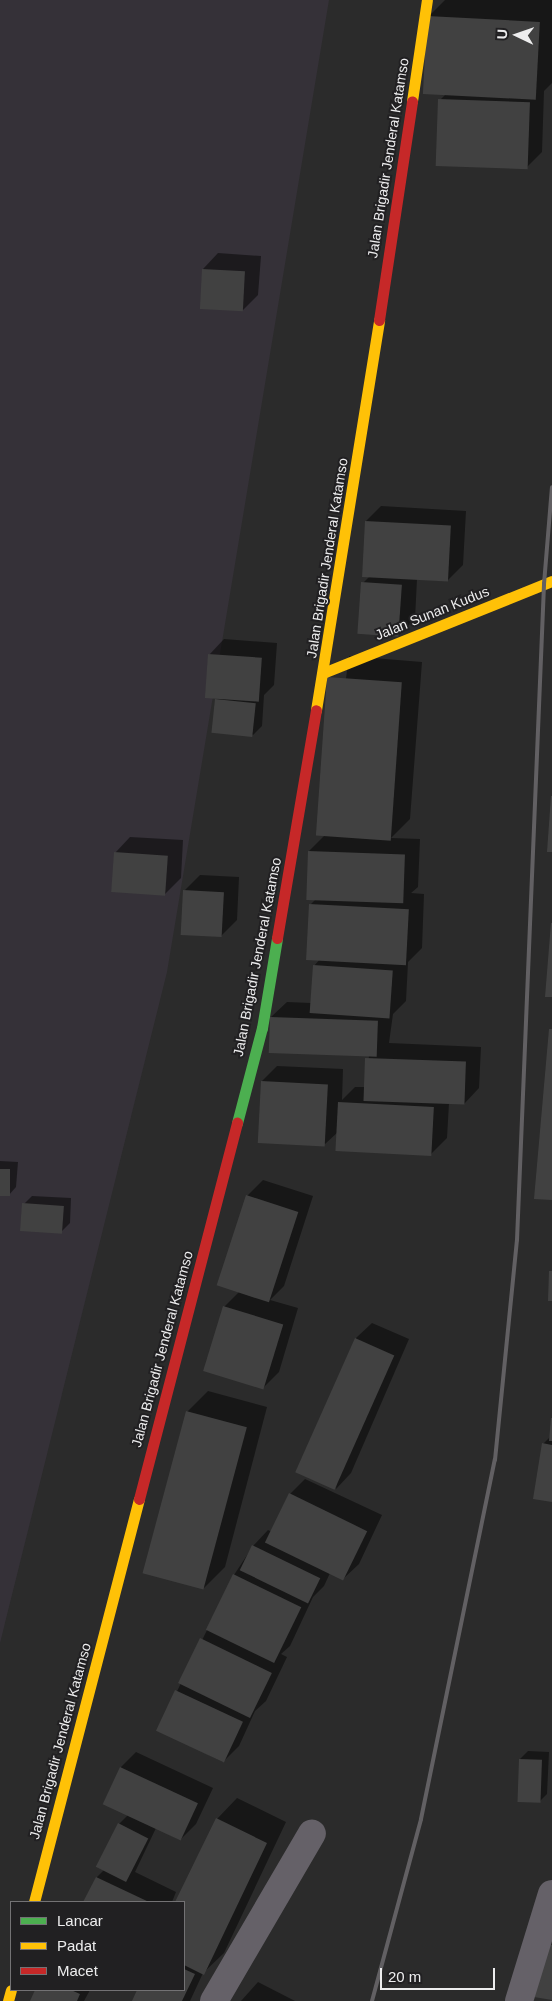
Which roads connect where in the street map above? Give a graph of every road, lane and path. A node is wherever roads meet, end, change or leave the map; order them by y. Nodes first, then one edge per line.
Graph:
1 (427, 0) edge
2 (552, 581) edge
3 (323, 672) junction
4 (312, 1833) dead end
5 (552, 1894) edge
6 (34, 1901) edge
7 (214, 2001) edge
8 (519, 2001) edge

1 - 3 main road, Jalan Brigadir Jenderal Katamso
2 - 3 main road, Jalan Sunan Kudus
3 - 6 main road, Jalan Brigadir Jenderal Katamso
4 - 7 street
5 - 8 street

